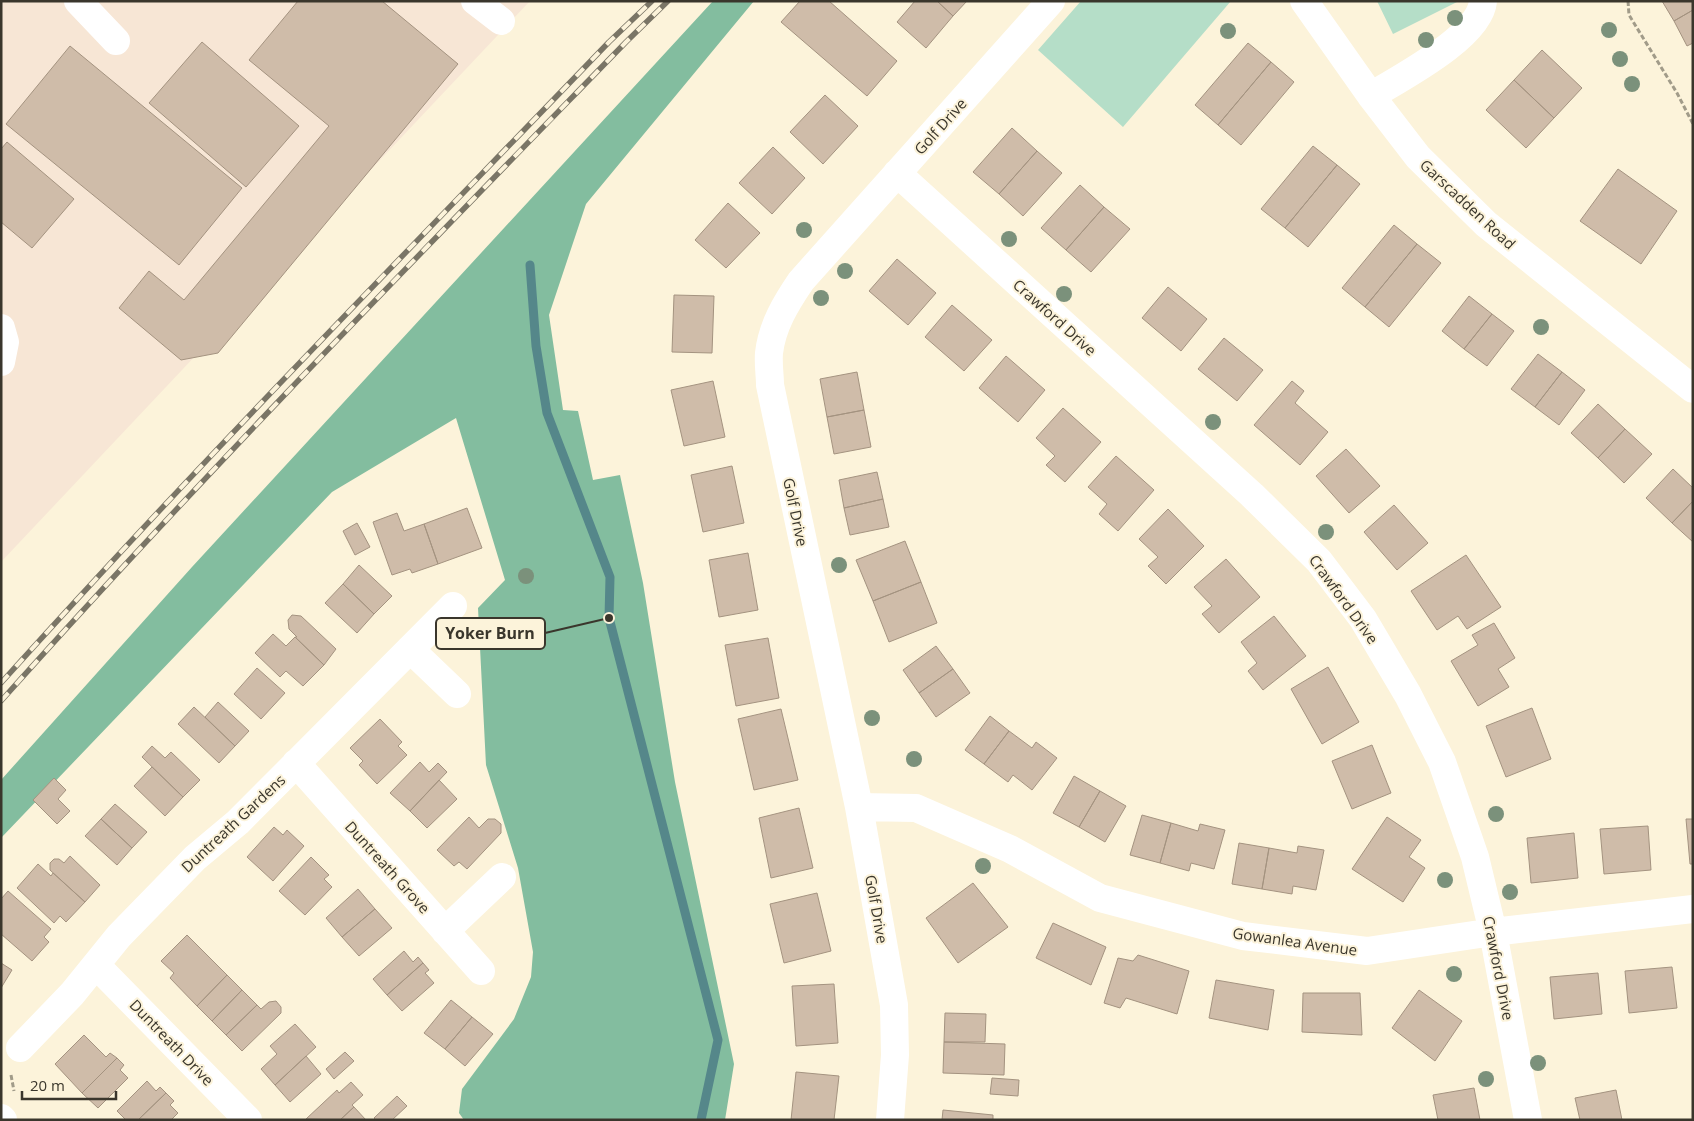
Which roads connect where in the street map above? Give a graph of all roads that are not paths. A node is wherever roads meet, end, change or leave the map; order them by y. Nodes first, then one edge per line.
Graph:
1 (78, 1) edge
2 (475, 1) edge
3 (1052, 1) edge
4 (1304, 1) edge
5 (1483, 1) edge
6 (501, 21) dead end
7 (116, 41) dead end
8 (1371, 96) junction
9 (897, 173) junction
10 (1, 328) edge
11 (1, 362) edge
12 (1693, 389) edge
13 (453, 606) dead end
14 (410, 649) junction
15 (457, 694) dead end
16 (296, 763) junction
17 (859, 807) junction
18 (502, 877) dead end
19 (1693, 909) edge
20 (445, 931) junction
21 (1493, 932) junction
22 (96, 965) junction
23 (481, 971) dead end
24 (20, 1048) dead end
25 (248, 1120) edge
26 (890, 1120) edge
27 (1528, 1120) edge

1 - 7 street
2 - 6 street
3 - 9 street, Golf Drive
4 - 8 street, Garscadden Road
5 - 8 street
8 - 12 street, Garscadden Road
9 - 17 street, Golf Drive
9 - 21 street, Crawford Drive
10 - 11 street
13 - 14 street, Duntreath Gardens
14 - 15 street
14 - 16 street, Duntreath Gardens
16 - 20 street, Duntreath Grove
16 - 22 street, Duntreath Gardens
17 - 21 street, Gowanlea Avenue
17 - 26 street, Golf Drive
18 - 20 street
19 - 21 street, Gowanlea Avenue
20 - 23 street, Duntreath Grove
21 - 27 street, Crawford Drive
22 - 24 street, Duntreath Gardens
22 - 25 street, Duntreath Drive

